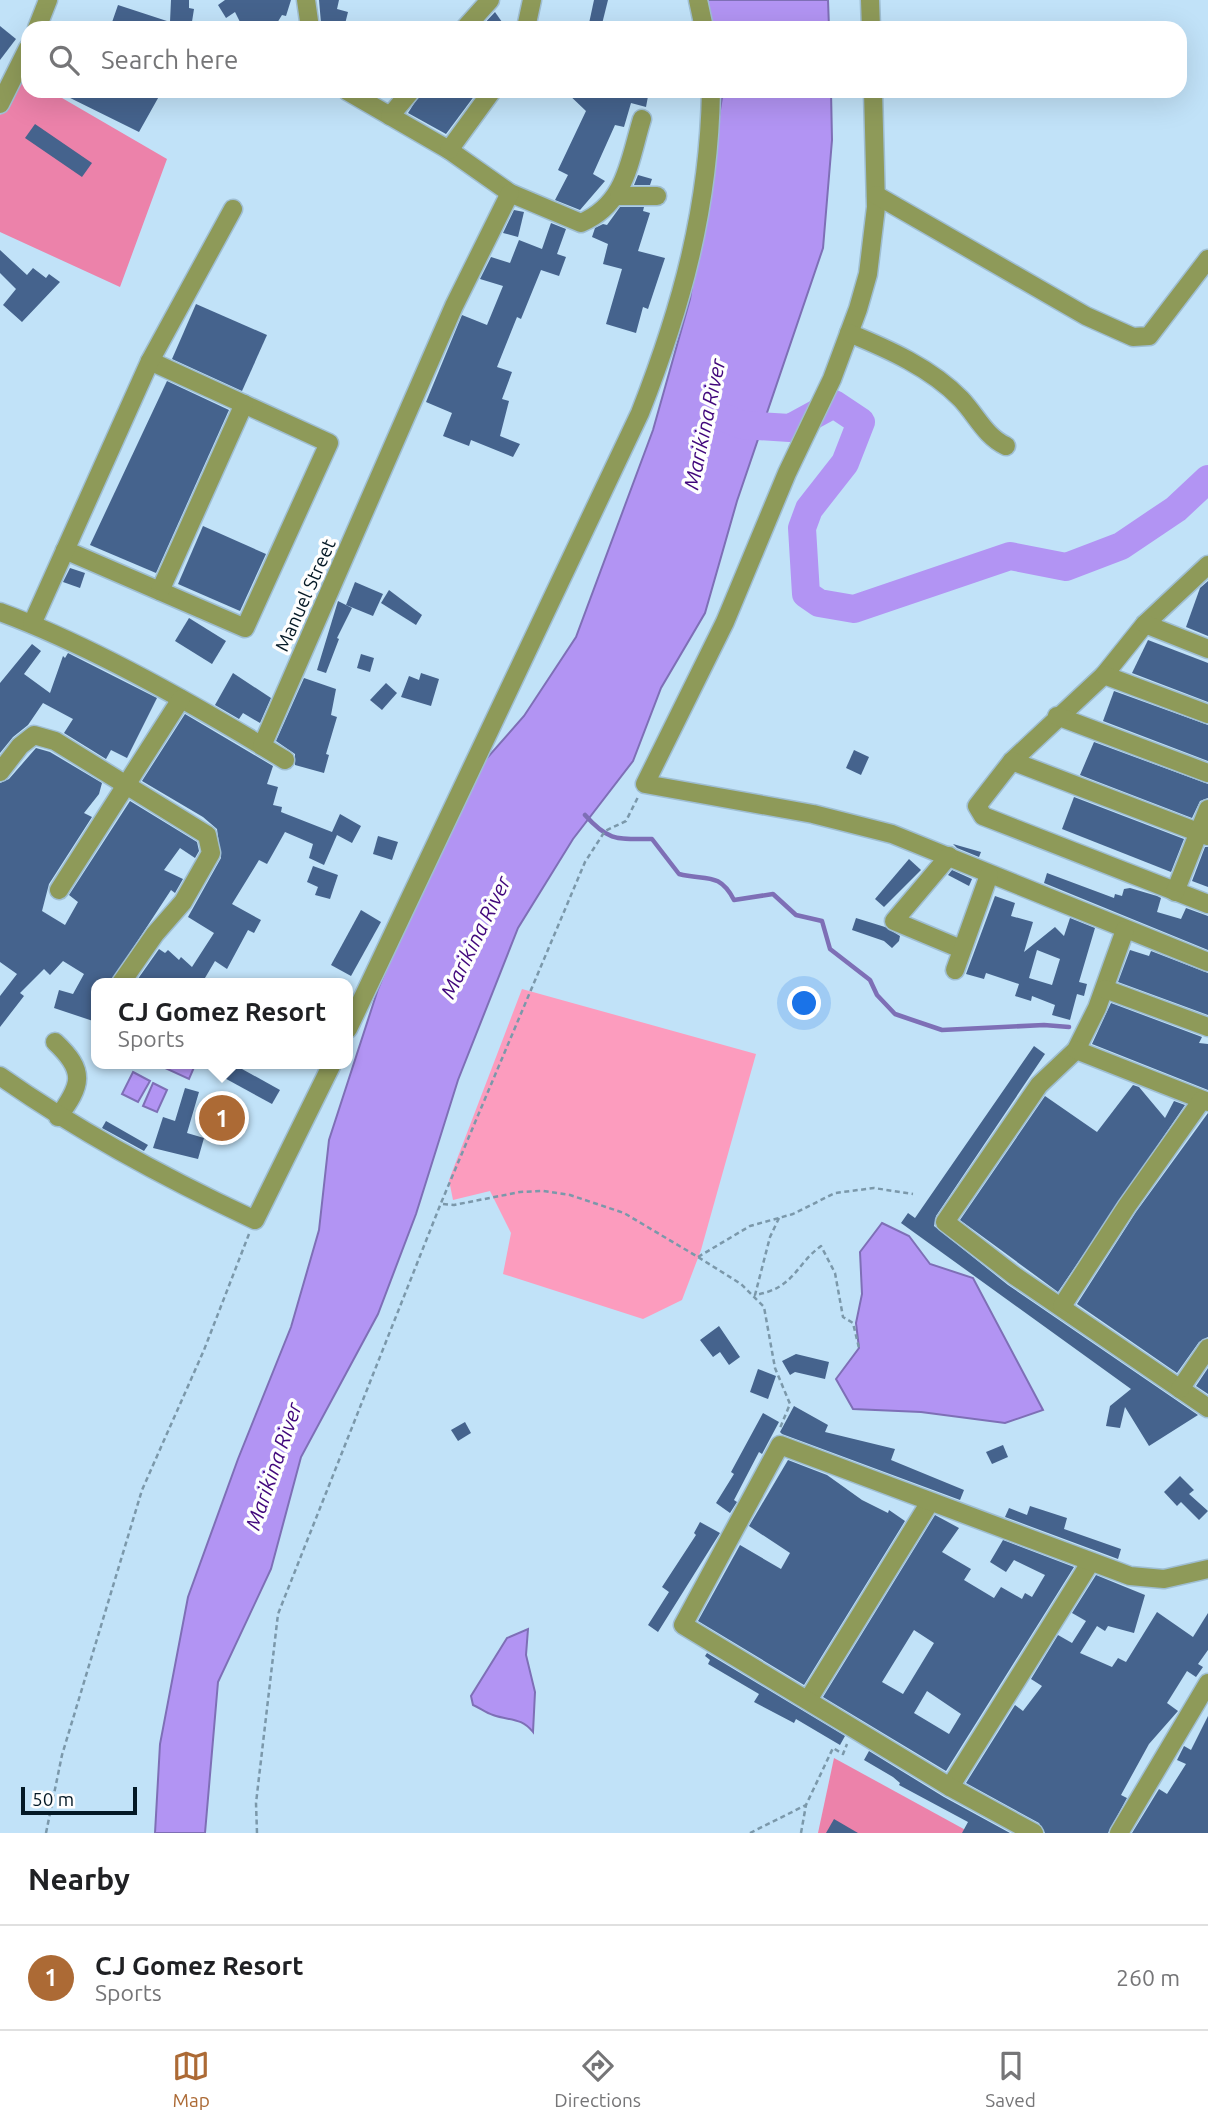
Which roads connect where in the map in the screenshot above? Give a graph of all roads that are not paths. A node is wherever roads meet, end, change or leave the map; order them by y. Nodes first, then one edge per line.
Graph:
1 (48, 0) edge
2 (306, 0) edge
3 (490, 0) edge
4 (532, 0) edge
5 (698, 0) edge
6 (870, 0) edge
7 (40, 21) edge
8 (309, 21) edge
9 (471, 21) edge
10 (528, 21) edge
11 (702, 21) edge
12 (871, 21) edge
13 (21, 61) edge
14 (359, 98) edge
15 (405, 98) edge
16 (487, 98) edge
17 (710, 98) edge
18 (873, 98) edge
19 (0, 104) edge
20 (390, 116) junction
21 (642, 119) dead end
22 (449, 150) junction
23 (510, 193) junction
24 (619, 195) junction
25 (876, 195) junction
26 (657, 196) dead end
27 (233, 209) dead end
28 (1208, 259) edge
29 (849, 333) junction
30 (150, 361) junction
31 (244, 404) junction
32 (1006, 446) dead end
33 (65, 550) junction
34 (1208, 565) edge
35 (1191, 579) junction
36 (1208, 585) edge
37 (159, 591) junction
38 (0, 612) edge
39 (32, 624) junction
40 (1145, 624) junction
41 (1208, 649) edge
42 (1104, 675) junction
43 (181, 699) junction
44 (1208, 714) edge
45 (1057, 716) junction
46 (262, 746) junction
47 (285, 760) dead end
48 (1012, 761) junction
49 (0, 772) edge
50 (1208, 773) edge
51 (128, 784) junction
52 (1208, 809) edge
53 (1203, 835) edge
54 (949, 856) junction
55 (989, 874) junction
56 (59, 890) dead end
57 (1175, 892) junction
58 (1208, 904) edge
59 (1125, 930) junction
60 (961, 949) junction
61 (1208, 962) edge
62 (954, 970) dead end
63 (124, 978) edge
64 (1105, 989) junction
65 (353, 1018) edge
66 (1208, 1027) edge
67 (55, 1042) dead end
68 (1076, 1050) junction
69 (330, 1069) edge
70 (0, 1076) edge
71 (1205, 1101) edge
72 (58, 1117) junction
73 (1062, 1306) junction
74 (1208, 1348) edge
75 (1180, 1389) junction
76 (1208, 1408) edge
77 (930, 1502) junction
78 (1090, 1563) junction
79 (1208, 1569) edge
80 (1208, 1683) edge
81 (807, 1700) junction
82 (950, 1787) junction
83 (1034, 1833) edge
84 (1119, 1833) edge

1 - 7 street
2 - 8 street
3 - 9 street
4 - 10 street
5 - 11 street
6 - 12 street
13 - 19 street
14 - 20 street
15 - 20 street
16 - 22 street
17 - 65 street
18 - 25 street
20 - 22 street
21 - 24 street
22 - 23 street
23 - 24 street
23 - 46 street, Manuel Street
24 - 26 street
25 - 28 street
25 - 29 street
27 - 30 street
29 - 32 street
29 - 54 street
30 - 31 street
30 - 33 street
31 - 37 street
31 - 37 street
33 - 37 street
33 - 39 street
34 - 35 street
35 - 36 street
35 - 40 street
38 - 39 street
39 - 43 street
40 - 41 street
40 - 42 street
42 - 44 street
42 - 45 street
43 - 46 street
43 - 51 street
45 - 48 street
45 - 50 street
46 - 47 street
48 - 53 street
48 - 57 street
49 - 51 street
51 - 56 street
51 - 63 street
52 - 53 street
53 - 57 street
54 - 55 street
54 - 60 street
55 - 59 street
55 - 60 street
57 - 58 street
59 - 61 street
59 - 64 street
60 - 62 street
64 - 66 street
64 - 68 street
67 - 72 street
68 - 71 street
68 - 73 street
69 - 72 street
70 - 72 street
71 - 73 street
73 - 75 street
74 - 75 street
75 - 76 street
77 - 78 street
77 - 81 street
77 - 81 street
78 - 79 street
78 - 82 street
80 - 84 street
81 - 82 street
82 - 83 street

